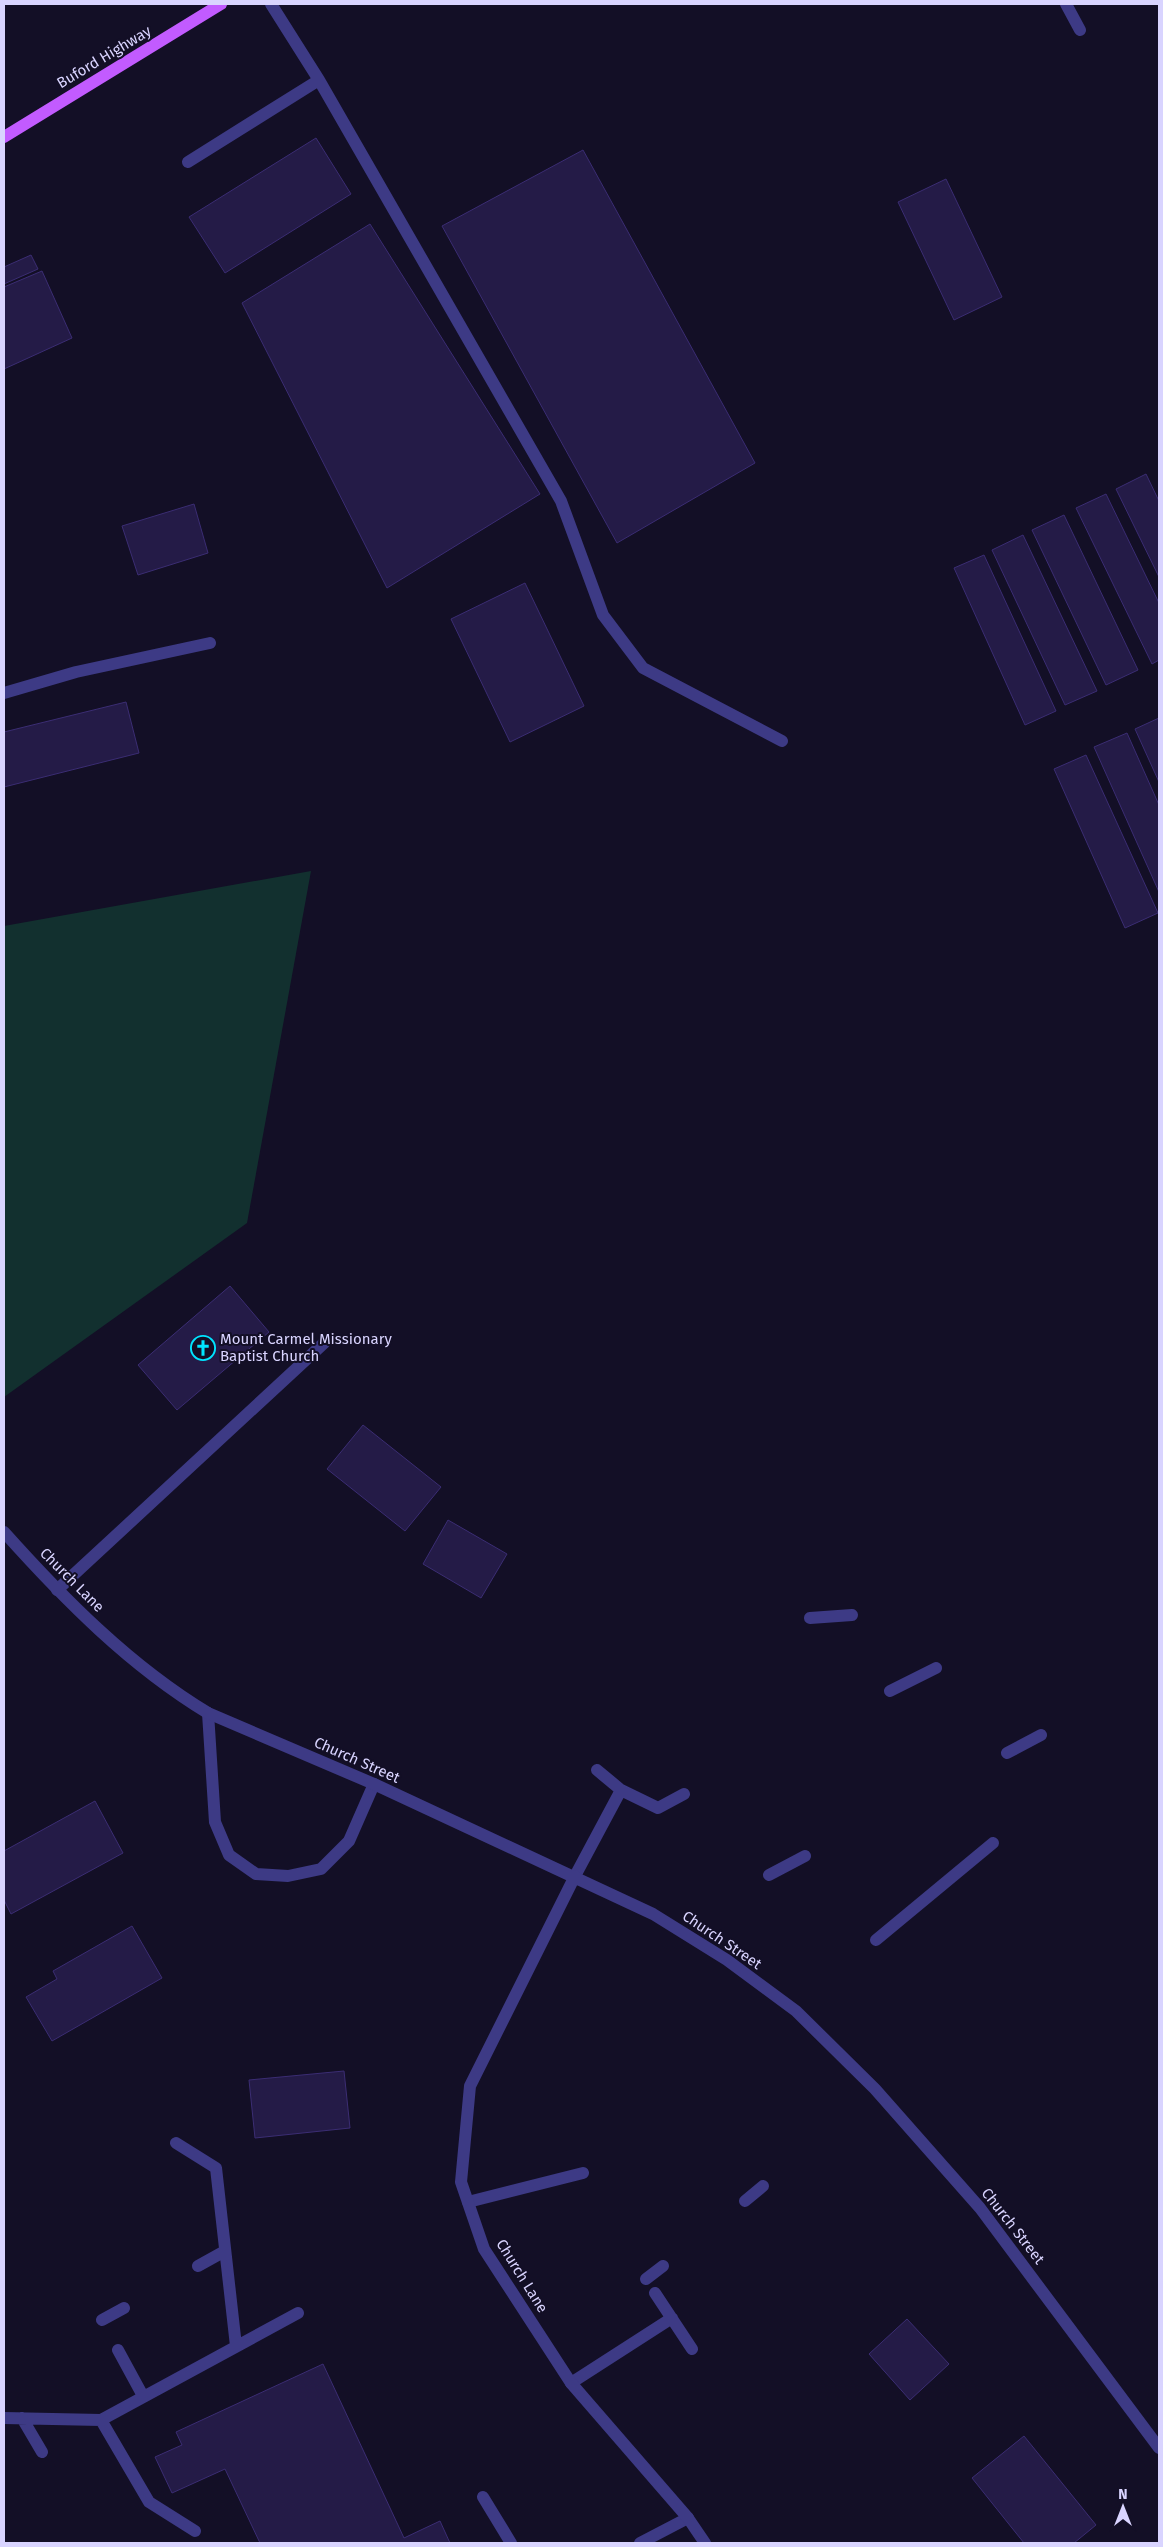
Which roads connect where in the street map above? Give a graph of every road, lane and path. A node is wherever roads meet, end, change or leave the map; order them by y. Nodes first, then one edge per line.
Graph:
1 (221, 4) edge
2 (271, 4) edge
3 (1066, 4) edge
4 (1080, 30) dead end
5 (319, 80) junction
6 (4, 137) edge
7 (188, 162) dead end
8 (210, 643) dead end
9 (4, 693) edge
10 (782, 741) dead end
11 (324, 1343) dead end
12 (4, 1532) edge
13 (57, 1590) junction
14 (852, 1615) dead end
15 (810, 1618) dead end
16 (119, 1649) joint
17 (936, 1668) dead end
18 (890, 1691) dead end
19 (208, 1713) junction
20 (1041, 1735) dead end
21 (1007, 1752) dead end
22 (597, 1770) dead end
23 (374, 1784) junction
24 (621, 1790) junction
25 (684, 1794) dead end
26 (993, 1842) dead end
27 (805, 1856) dead end
28 (769, 1875) dead end
29 (575, 1876) junction
30 (876, 1940) dead end
31 (176, 2143) dead end
32 (583, 2173) dead end
33 (763, 2186) dead end
34 (745, 2201) dead end
35 (468, 2202) junction
36 (225, 2251) junction
37 (198, 2266) dead end
38 (663, 2266) dead end
39 (646, 2279) dead end
40 (655, 2293) dead end
41 (124, 2308) dead end
42 (298, 2313) dead end
43 (672, 2318) junction
44 (102, 2320) dead end
45 (236, 2346) junction
46 (692, 2349) dead end
47 (118, 2350) dead end
48 (571, 2382) junction
49 (143, 2396) junction
50 (4, 2418) edge
51 (22, 2418) junction
52 (101, 2420) junction
53 (1159, 2448) edge
54 (42, 2452) dead end
55 (483, 2497) dead end
56 (688, 2518) junction
57 (195, 2531) dead end
58 (511, 2543) edge
59 (640, 2543) edge
60 (705, 2543) edge

1 - 6 main road, Buford Highway
2 - 5 street
3 - 4 street
5 - 7 street
5 - 10 street
8 - 9 street
11 - 13 street
12 - 13 street, Church Lane
13 - 16 street, Church Lane
14 - 15 street
16 - 19 street, Church Street
17 - 18 street
19 - 23 street, Church Street
19 - 23 street
20 - 21 street
22 - 24 street
23 - 29 street, Church Street
24 - 25 street
24 - 29 street, Church Lane
26 - 30 street
27 - 28 street
29 - 35 street, Church Lane
29 - 53 street, Church Street
31 - 36 street
32 - 35 street
33 - 34 street
35 - 48 street, Church Lane
36 - 37 street
36 - 45 street
38 - 39 street
40 - 43 street
41 - 44 street
42 - 45 street
43 - 46 street
43 - 48 street
45 - 49 street
47 - 49 street
48 - 56 street, Church Lane
49 - 52 street
50 - 51 street
51 - 52 street
51 - 54 street
52 - 57 street
55 - 58 street
56 - 59 street
56 - 60 street, Church Lane

